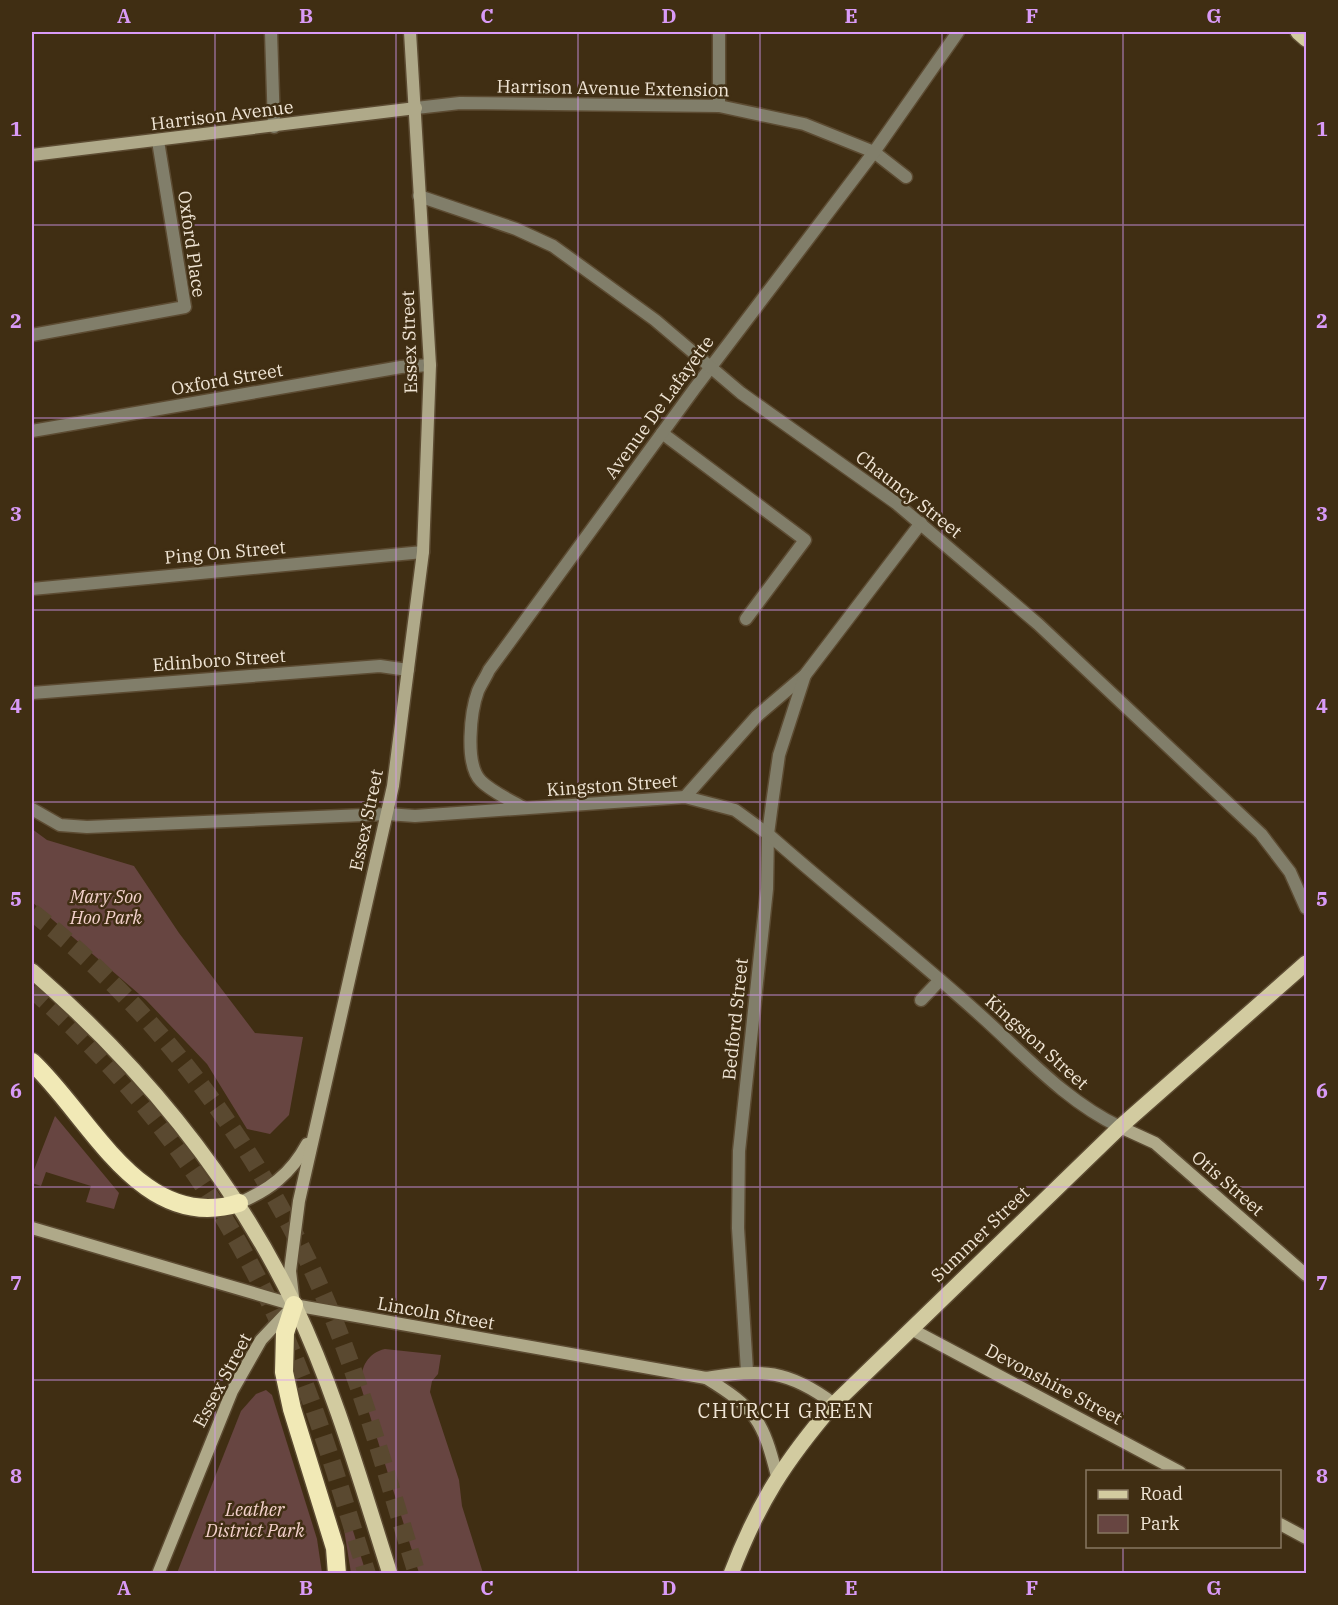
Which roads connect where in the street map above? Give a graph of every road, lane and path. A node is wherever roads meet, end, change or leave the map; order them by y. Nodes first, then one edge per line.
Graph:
1 (271, 32) edge
2 (410, 32) edge
3 (719, 32) edge
4 (958, 32) edge
5 (719, 106) junction
6 (416, 108) junction
7 (274, 127) junction
8 (158, 141) junction
9 (874, 152) junction
10 (32, 155) edge
11 (906, 177) dead end
12 (419, 196) junction
13 (32, 335) edge
14 (430, 365) junction
15 (711, 369) junction
16 (32, 431) edge
17 (662, 433) junction
18 (921, 523) junction
19 (423, 552) junction
20 (32, 589) edge
21 (746, 619) dead end
22 (408, 670) junction
23 (805, 675) junction
24 (32, 693) edge
25 (685, 797) junction
26 (524, 808) junction
27 (32, 809) edge
28 (387, 814) junction
29 (768, 834) junction
30 (1306, 908) edge
31 (1306, 963) edge
32 (32, 971) edge
33 (940, 980) junction
34 (921, 1000) dead end
35 (32, 1062) edge
36 (315, 1126) junction
37 (1120, 1127) junction
38 (238, 1203) junction
39 (32, 1228) edge
40 (1306, 1275) edge
41 (294, 1305) junction
42 (911, 1329) junction
43 (747, 1371) junction
44 (706, 1377) junction
45 (834, 1404) junction
46 (1176, 1470) edge
47 (777, 1476) junction
48 (1281, 1525) edge
49 (1306, 1538) edge
50 (158, 1574) edge
51 (337, 1574) edge
52 (390, 1574) edge
53 (731, 1574) edge

1 - 7 street
2 - 6 main road, Essex Street
3 - 5 street
4 - 9 street, Avenue De Lafayette
5 - 6 street, Harrison Avenue Extension
5 - 9 street, Harrison Avenue Extension
6 - 7 main road, Harrison Avenue
6 - 12 main road, Essex Street
7 - 8 main road, Harrison Avenue
8 - 10 main road, Harrison Avenue
8 - 13 street, Oxford Place
9 - 11 street, Harrison Avenue Extension
9 - 15 street, Avenue De Lafayette
12 - 14 main road, Essex Street
12 - 15 street, Chauncy Street
14 - 16 street, Oxford Street
14 - 19 main road, Essex Street
15 - 17 street, Avenue De Lafayette
15 - 18 street, Chauncy Street
17 - 21 street
17 - 26 street, Avenue De Lafayette
18 - 23 street, Bedford Street
18 - 30 street, Chauncy Street
19 - 20 street, Ping On Street
19 - 22 main road, Essex Street
22 - 24 street, Edinboro Street
22 - 28 main road, Essex Street
23 - 25 street, Bedford Street
23 - 29 street, Bedford Street
25 - 26 street, Kingston Street
25 - 29 street, Kingston Street
26 - 28 street, Kingston Street
27 - 28 street, Kingston Street
28 - 36 main road, Essex Street
29 - 33 street, Kingston Street
29 - 43 street, Bedford Street
31 - 37 main road, Summer Street
32 - 38 main road
33 - 34 street
33 - 37 street, Kingston Street
35 - 38 highway
36 - 38 main road
36 - 41 main road, Essex Street
37 - 40 main road, Otis Street
37 - 42 main road, Summer Street
38 - 41 main road
39 - 41 main road, Lincoln Street
41 - 44 main road, Lincoln Street
41 - 50 main road, Essex Street
41 - 51 highway
41 - 52 main road
42 - 45 main road, Summer Street
42 - 46 main road, Devonshire Street
43 - 44 main road, Lincoln Street
43 - 45 main road, Lincoln Street
44 - 47 main road
45 - 47 main road, Summer Street
47 - 53 main road, Summer Street
48 - 49 main road

